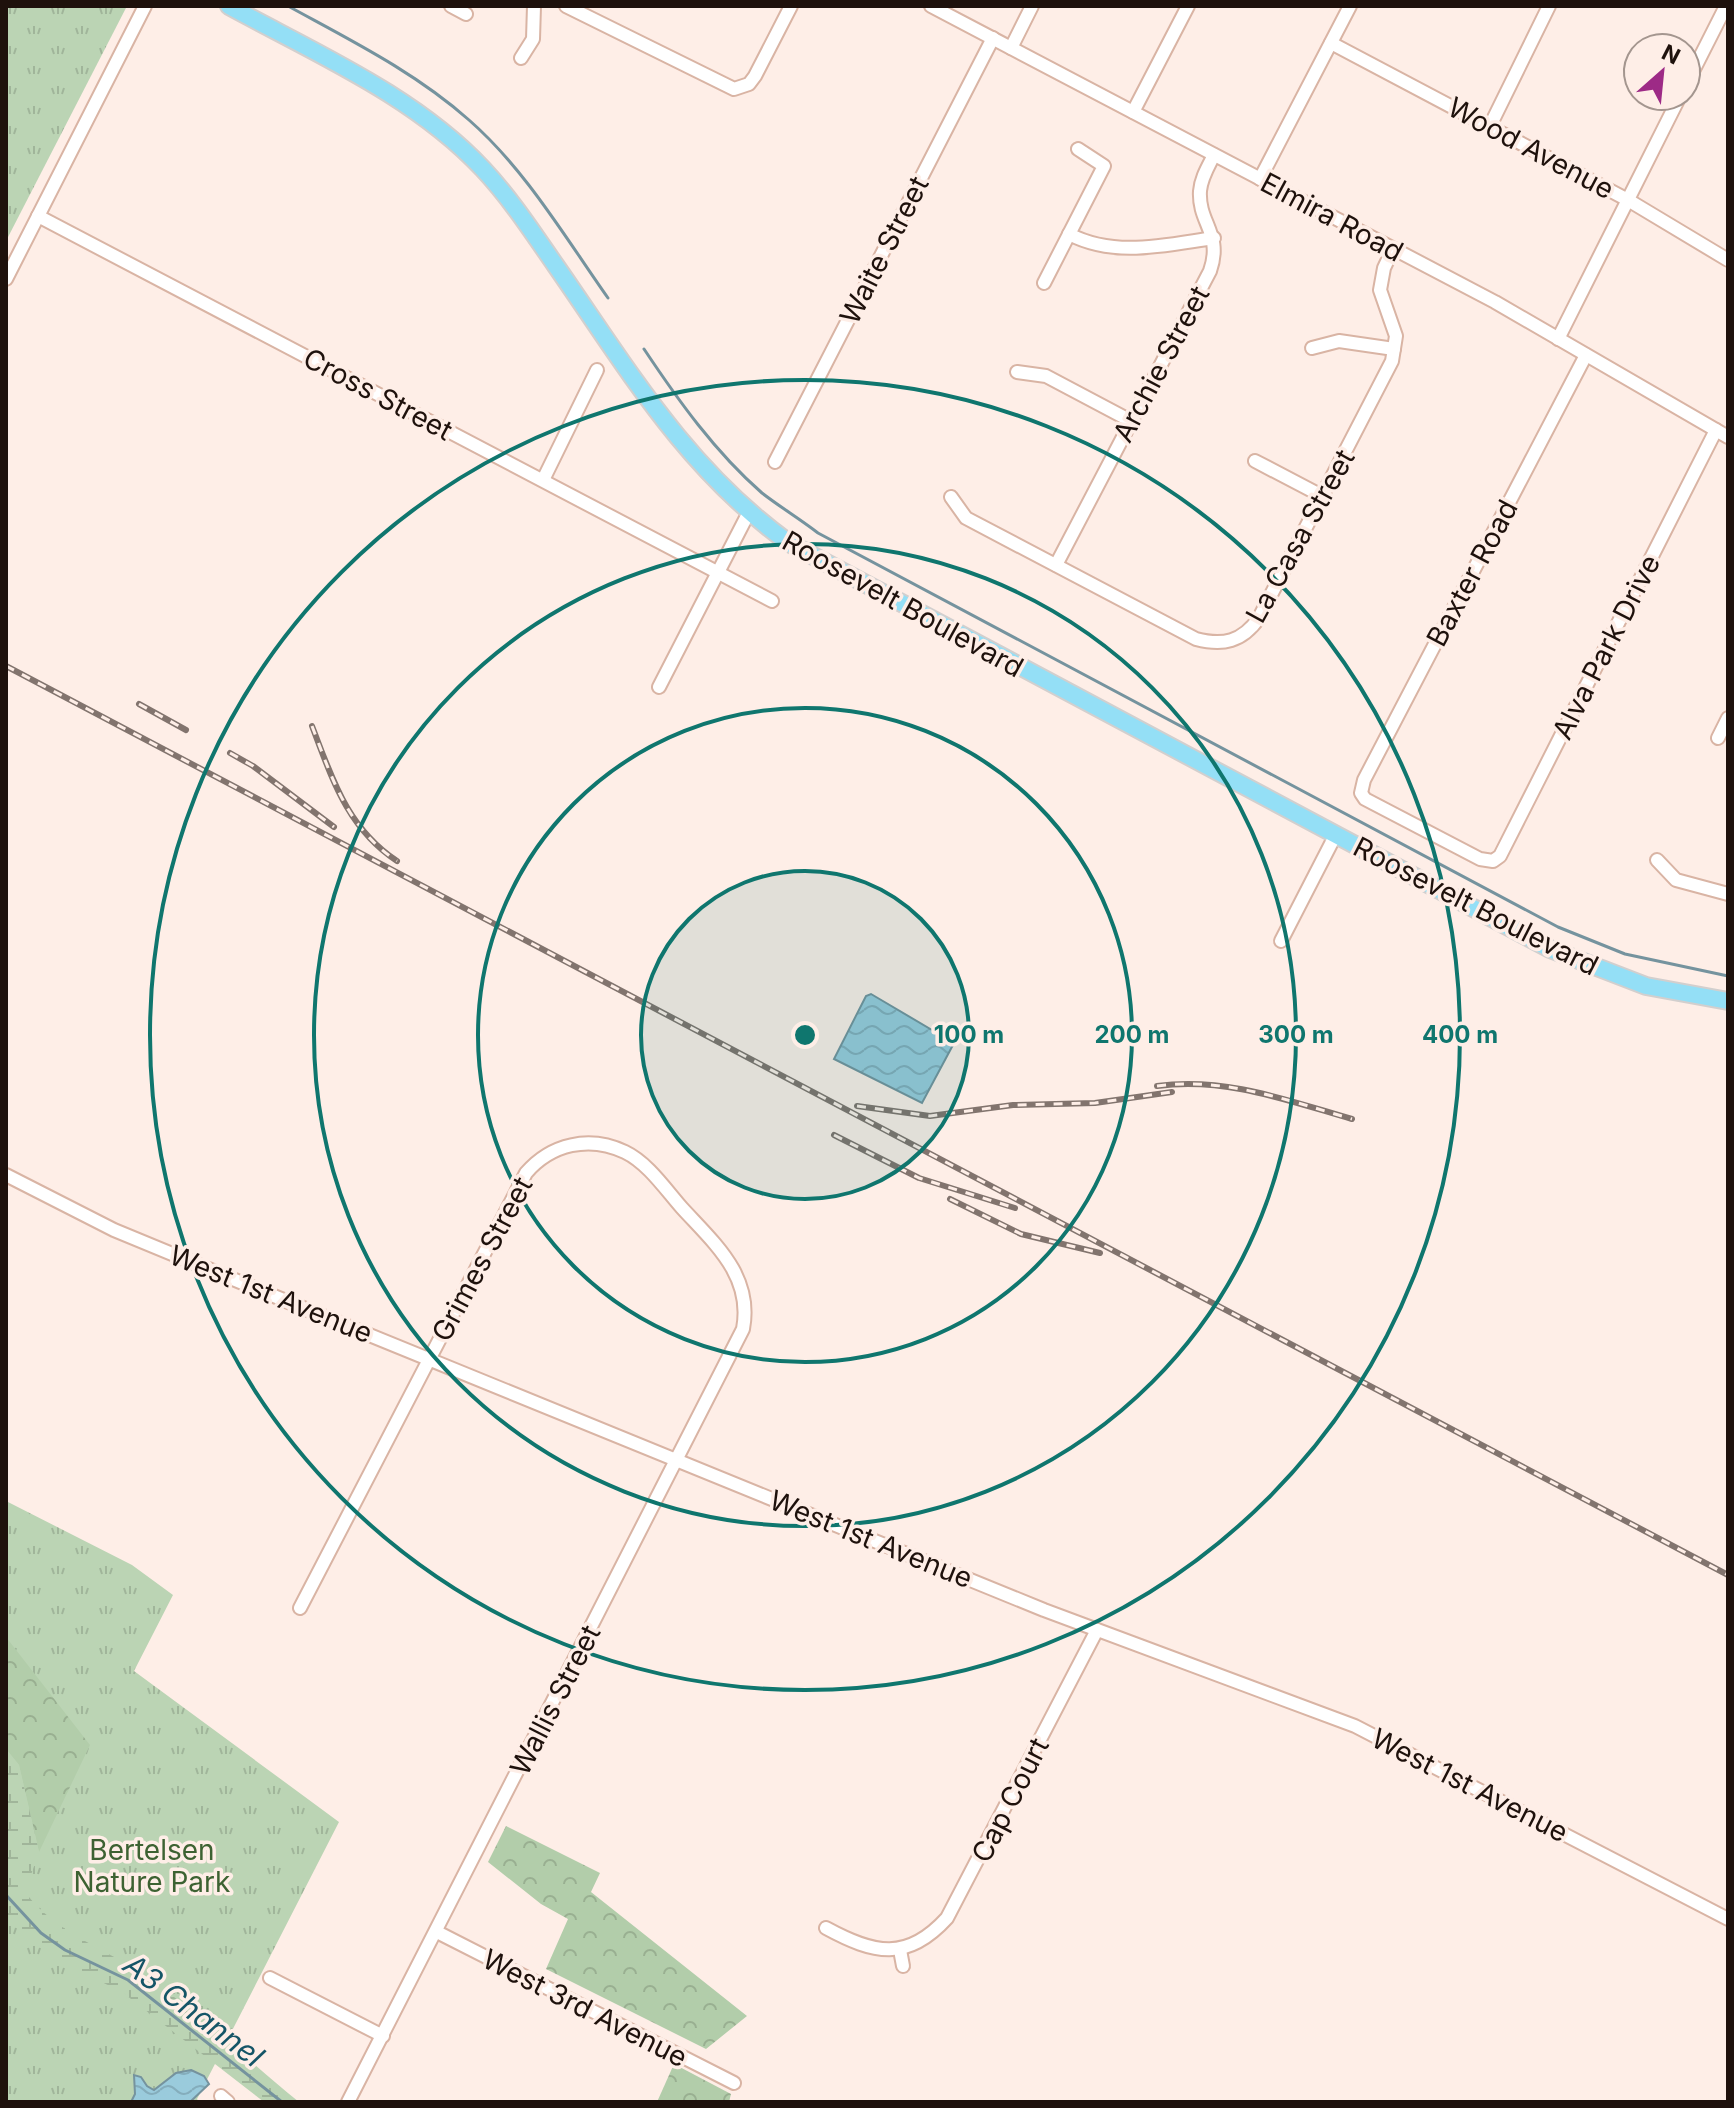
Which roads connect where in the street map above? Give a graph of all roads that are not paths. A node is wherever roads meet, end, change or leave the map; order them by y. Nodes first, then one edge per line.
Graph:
1 (145, 6) edge
2 (229, 6) edge
3 (451, 6) edge
4 (534, 6) edge
5 (566, 6) edge
6 (791, 6) edge
7 (931, 6) edge
8 (1032, 6) edge
9 (1188, 6) edge
10 (1350, 6) edge
11 (1549, 6) edge
12 (1726, 6) edge
13 (466, 14) dead end
14 (993, 38) junction
15 (1331, 43) junction
16 (1011, 48) junction
17 (1702, 53) edge
18 (521, 58) dead end
19 (1133, 112) junction
20 (1672, 112) edge
21 (1490, 126) junction
22 (1078, 149) dead end
23 (1214, 155) junction
24 (1260, 179) junction
25 (1628, 200) junction
26 (38, 216) junction
27 (1069, 234) junction
28 (1214, 238) junction
29 (1393, 249) junction
30 (1728, 260) edge
31 (6, 279) edge
32 (1044, 283) dead end
33 (1558, 339) junction
34 (1312, 348) dead end
35 (1394, 349) junction
36 (1586, 355) junction
37 (597, 370) dead end
38 (1017, 372) dead end
39 (1131, 421) junction
40 (1722, 433) edge
41 (1255, 461) dead end
42 (775, 462) dead end
43 (543, 480) junction
44 (1322, 496) junction
45 (951, 497) dead end
46 (748, 514) junction
47 (1056, 565) junction
48 (718, 573) junction
49 (772, 601) dead end
50 (659, 687) dead end
51 (1728, 718) edge
52 (1718, 738) dead end
53 (1335, 836) junction
54 (1657, 860) dead end
55 (1493, 861) joint
56 (1728, 894) edge
57 (1281, 941) dead end
58 (1728, 1001) edge
59 (6, 1175) edge
60 (744, 1293) joint
61 (428, 1359) junction
62 (677, 1460) junction
63 (300, 1608) dead end
64 (1097, 1630) junction
65 (1728, 1919) edge
66 (826, 1928) dead end
67 (437, 1932) junction
68 (900, 1950) junction
69 (903, 1966) dead end
70 (270, 1978) dead end
71 (383, 2036) junction
72 (734, 2083) dead end
73 (348, 2102) edge

1 - 26 street
2 - 46 main road, Roosevelt Boulevard
3 - 13 street
4 - 18 street
5 - 6 street
7 - 14 street, Elmira Road
8 - 16 street
9 - 19 street
10 - 15 street
11 - 21 street
12 - 17 street
14 - 16 street, Elmira Road
14 - 42 street, Waite Street
15 - 21 street, Wood Avenue
15 - 24 street
16 - 19 street, Elmira Road
19 - 23 street, Elmira Road
20 - 25 street
21 - 25 street, Wood Avenue
22 - 27 street
23 - 24 street, Elmira Road
23 - 28 street
24 - 29 street, Elmira Road
25 - 30 street, Wood Avenue
25 - 33 street
26 - 31 street
26 - 43 street, Cross Street
27 - 28 street
27 - 32 street
28 - 39 street, Archie Street
29 - 33 street, Elmira Road
29 - 35 street, La Casa Street
33 - 36 street, Elmira Road
34 - 35 street
35 - 44 street, La Casa Street
36 - 40 street, Elmira Road
36 - 55 street, Baxter Road
37 - 43 street
38 - 39 street
39 - 47 street, Archie Street
40 - 55 street, Alva Park Drive
41 - 44 street
43 - 48 street, Cross Street
44 - 47 street, La Casa Street
45 - 47 street, La Casa Street
46 - 48 street
46 - 53 main road, Roosevelt Boulevard
48 - 49 street, Cross Street
48 - 50 street
51 - 52 street
53 - 57 street
53 - 58 main road, Roosevelt Boulevard
54 - 56 street
59 - 61 street, West 1st Avenue
60 - 61 street, Grimes Street
60 - 62 street, Wallis Street
61 - 62 street, West 1st Avenue
61 - 63 street, Grimes Street
62 - 64 street, West 1st Avenue
62 - 67 street, Wallis Street
64 - 65 street, West 1st Avenue
64 - 68 street, Cap Court
66 - 68 street
67 - 71 street, Wallis Street
67 - 72 street, West 3rd Avenue
68 - 69 street
70 - 71 street
71 - 73 street, Wallis Street

